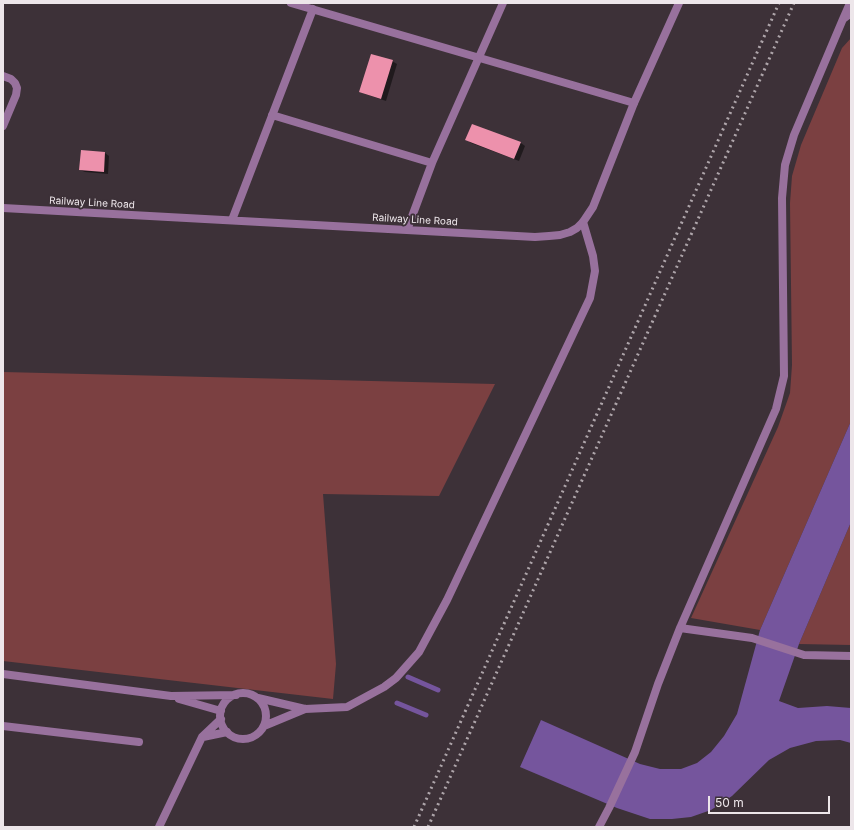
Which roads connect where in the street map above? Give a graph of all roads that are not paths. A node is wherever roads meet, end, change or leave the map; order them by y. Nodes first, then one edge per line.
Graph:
1 (291, 3) edge
2 (503, 3) edge
3 (679, 3) edge
4 (850, 3) edge
5 (313, 9) junction
6 (851, 13) edge
7 (843, 19) junction
8 (479, 58) junction
9 (3, 76) edge
10 (634, 103) junction
11 (272, 115) junction
12 (3, 126) edge
13 (432, 164) junction
14 (3, 208) edge
15 (232, 220) junction
16 (583, 222) junction
17 (407, 230) junction
18 (680, 628) junction
19 (851, 656) edge
20 (3, 674) edge
21 (236, 695) junction
22 (171, 696) junction
23 (258, 698) junction
24 (305, 709) junction
25 (221, 715) junction
26 (3, 726) edge
27 (264, 726) junction
28 (227, 732) junction
29 (202, 737) junction
30 (139, 742) dead end
31 (159, 827) edge
32 (599, 827) edge

1 - 5 street
2 - 8 street
3 - 10 street, Railway Line Road
4 - 7 street
5 - 8 street
5 - 11 street
6 - 7 street
7 - 18 street
8 - 10 street
8 - 13 street
9 - 12 street
10 - 16 street, Railway Line Road
11 - 13 street
11 - 15 street
13 - 17 street
14 - 15 street, Railway Line Road
15 - 17 street, Railway Line Road
16 - 17 street, Railway Line Road
16 - 24 street
18 - 19 street
18 - 32 street
20 - 22 street
21 - 22 street
21 - 23 street
21 - 25 street
22 - 25 street
23 - 24 street
23 - 27 street
24 - 27 street
25 - 28 street
25 - 29 street
26 - 30 street
27 - 28 street
28 - 29 street
29 - 31 street

